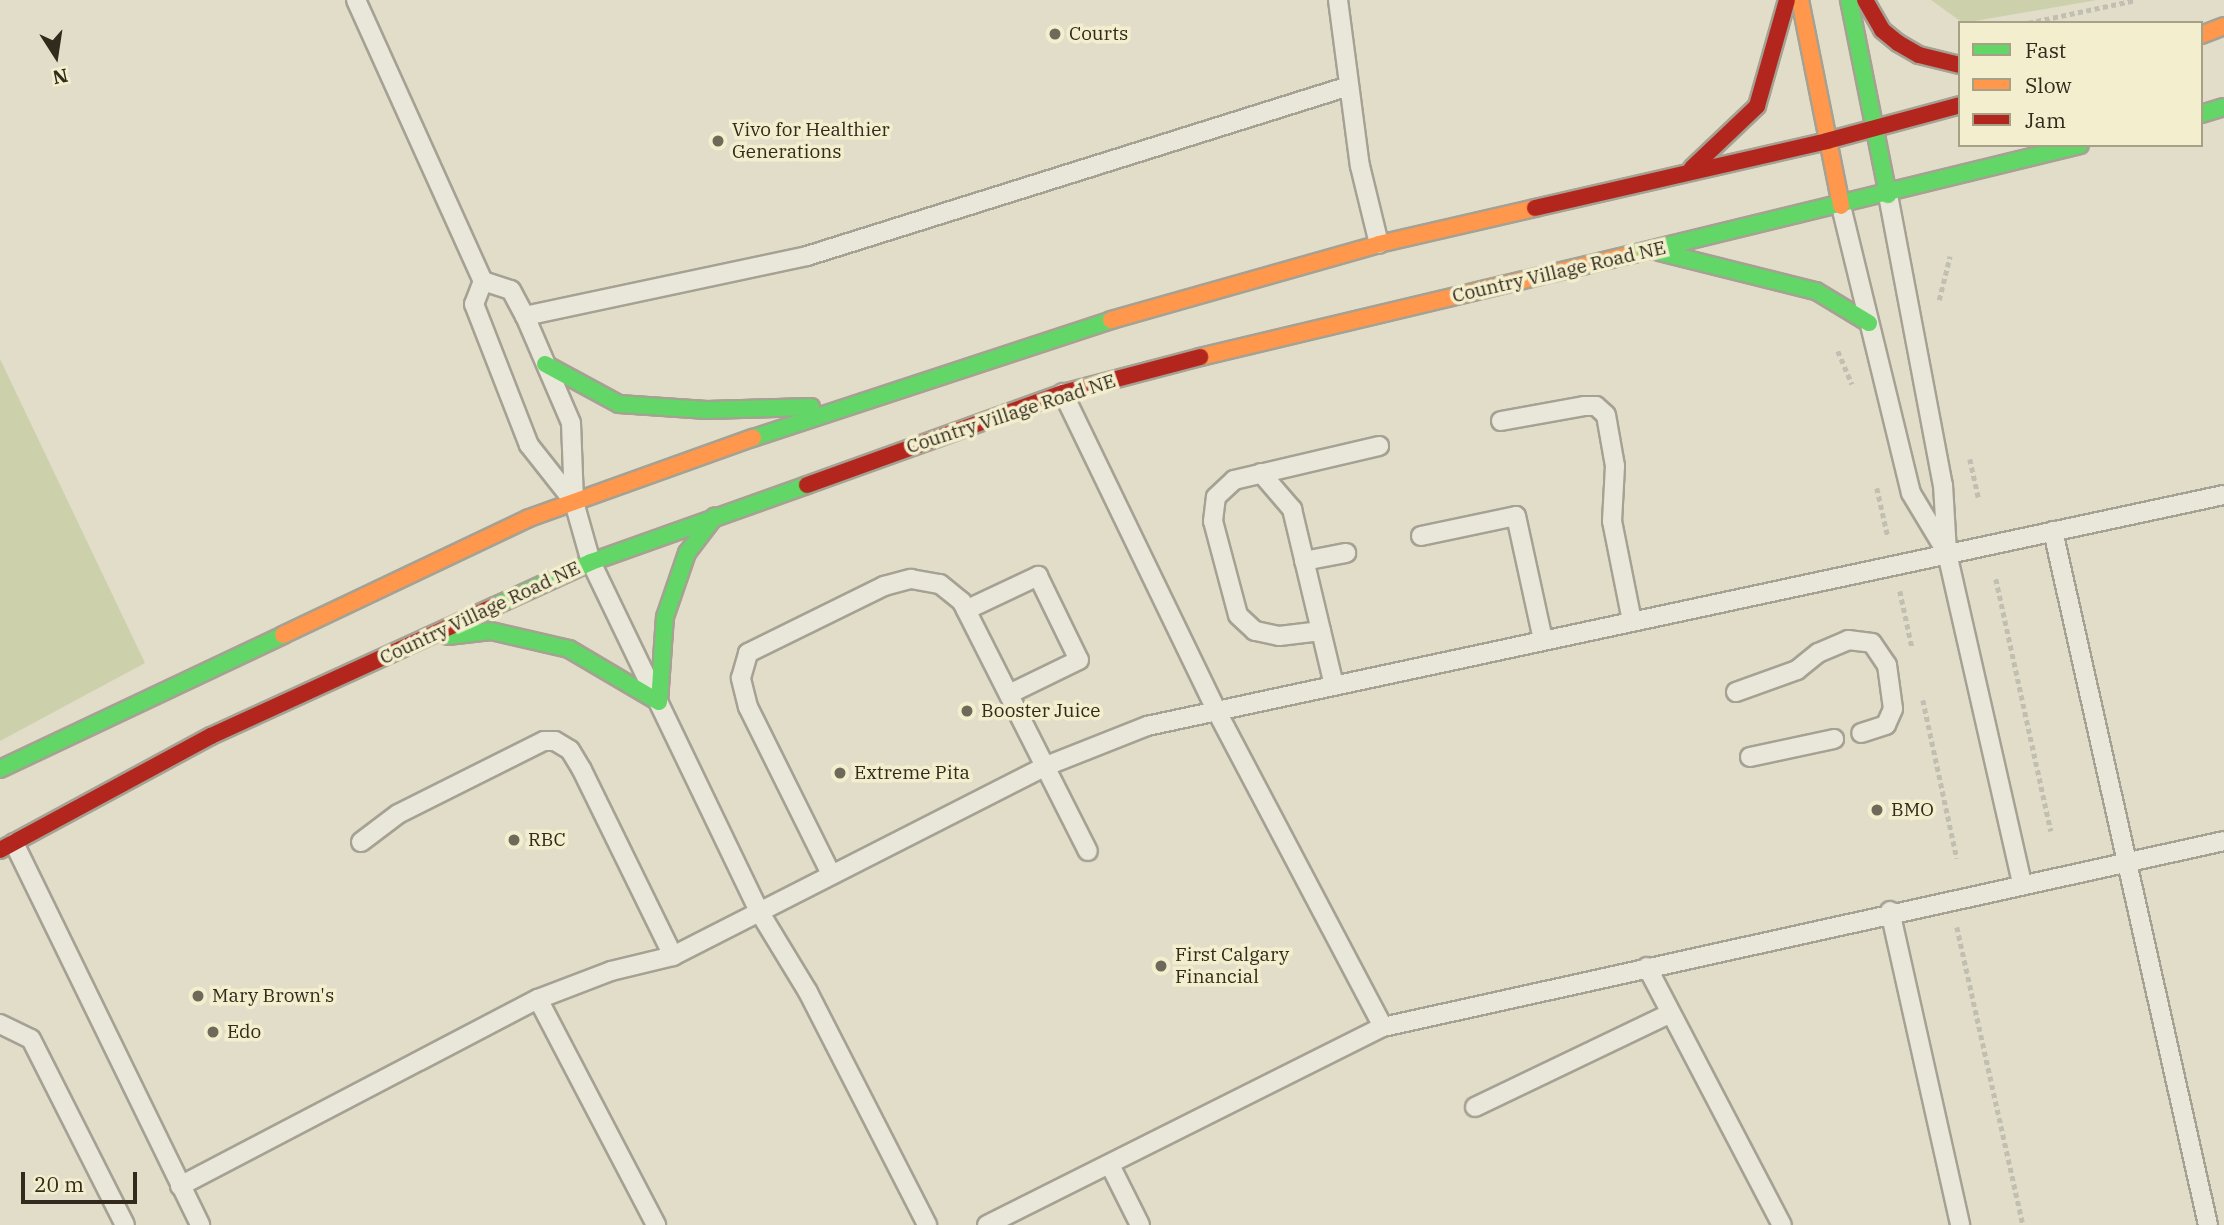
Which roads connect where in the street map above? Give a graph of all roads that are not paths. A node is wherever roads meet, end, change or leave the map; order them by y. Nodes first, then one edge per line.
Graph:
1 (356, 0) edge
2 (1338, 0) edge
3 (1787, 0) edge
4 (1800, 0) edge
5 (1849, 0) edge
6 (1864, 0) edge
7 (2224, 26) edge
8 (2203, 34) edge
9 (1958, 65) edge
10 (1349, 86) junction
11 (1958, 106) edge
12 (1874, 130) junction
13 (1827, 141) junction
14 (2072, 147) edge
15 (1687, 172) junction
16 (1888, 195) junction
17 (1841, 205) junction
18 (1379, 244) junction
19 (1654, 251) junction
20 (483, 281) junction
21 (525, 316) junction
22 (1869, 323) junction
23 (545, 364) junction
24 (1063, 393) junction
25 (841, 406) junction
26 (1501, 421) dead end
27 (1378, 446) dead end
28 (1262, 473) junction
29 (2224, 495) edge
30 (574, 502) junction
31 (715, 516) junction
32 (2053, 531) junction
33 (1421, 536) dead end
34 (1346, 552) dead end
35 (1947, 553) junction
36 (1304, 561) junction
37 (591, 562) junction
38 (966, 610) junction
39 (1632, 621) junction
40 (1321, 631) junction
41 (422, 639) junction
42 (1543, 640) junction
43 (1334, 685) junction
44 (1736, 692) dead end
45 (1009, 694) junction
46 (659, 702) junction
47 (1216, 710) junction
48 (1861, 733) dead end
49 (1834, 739) dead end
50 (1750, 757) dead end
51 (1046, 766) junction
52 (0, 769) edge
53 (2224, 841) edge
54 (361, 842) dead end
55 (7, 847) edge
56 (1088, 851) dead end
57 (2126, 862) junction
58 (830, 873) junction
59 (2022, 883) junction
60 (1890, 911) junction
61 (760, 913) junction
62 (673, 956) junction
63 (1647, 967) junction
64 (538, 999) junction
65 (1669, 1014) junction
66 (0, 1024) edge
67 (1383, 1027) junction
68 (1475, 1107) dead end
69 (1110, 1165) junction
70 (180, 1186) junction
71 (125, 1225) edge
72 (200, 1225) edge
73 (656, 1225) edge
74 (927, 1225) edge
75 (987, 1225) edge
76 (1140, 1225) edge
77 (1782, 1225) edge
78 (1960, 1225) edge
79 (2208, 1225) edge

1 - 20 lane
2 - 10 lane
3 - 15 street
4 - 13 street
5 - 12 street
6 - 9 street
7 - 8 street
10 - 18 lane
10 - 21 lane
11 - 12 street
12 - 13 street
12 - 16 street
13 - 15 street
13 - 17 street
14 - 16 street, Country Village Road NE
15 - 18 street
16 - 17 street, Country Village Road NE
16 - 35 lane
17 - 19 street, Country Village Road NE
17 - 22 lane
18 - 25 street
19 - 22 street
19 - 24 street, Country Village Road NE
20 - 21 lane
20 - 30 lane
21 - 23 lane
22 - 35 lane
23 - 25 street
23 - 30 lane
24 - 31 street, Country Village Road NE
24 - 47 lane
25 - 30 street
26 - 39 lane
27 - 28 lane
28 - 36 lane
28 - 40 lane
29 - 32 lane
30 - 37 lane
30 - 52 street
31 - 37 street, Country Village Road NE
31 - 46 street
32 - 35 lane
32 - 57 lane
33 - 42 lane
34 - 36 lane
35 - 39 lane
35 - 59 lane
36 - 40 lane
37 - 41 street, Country Village Road NE
37 - 46 lane
38 - 45 lane
38 - 45 lane
38 - 58 lane
39 - 42 lane
40 - 43 lane
41 - 46 street
41 - 55 street, Country Village Road NE
42 - 43 lane
43 - 47 lane
44 - 48 lane
45 - 51 lane
46 - 61 lane
47 - 51 lane
47 - 67 lane
49 - 50 lane
51 - 56 lane
51 - 58 lane
53 - 57 lane
54 - 62 lane
55 - 70 lane
57 - 59 lane
57 - 79 lane
58 - 61 lane
59 - 60 lane
60 - 63 lane
60 - 78 lane
61 - 62 lane
61 - 74 lane
62 - 64 lane
63 - 65 lane
63 - 67 lane
64 - 70 lane
64 - 73 lane
65 - 68 lane
65 - 77 lane
66 - 71 lane
67 - 69 lane
69 - 75 lane
69 - 76 lane
70 - 72 lane

